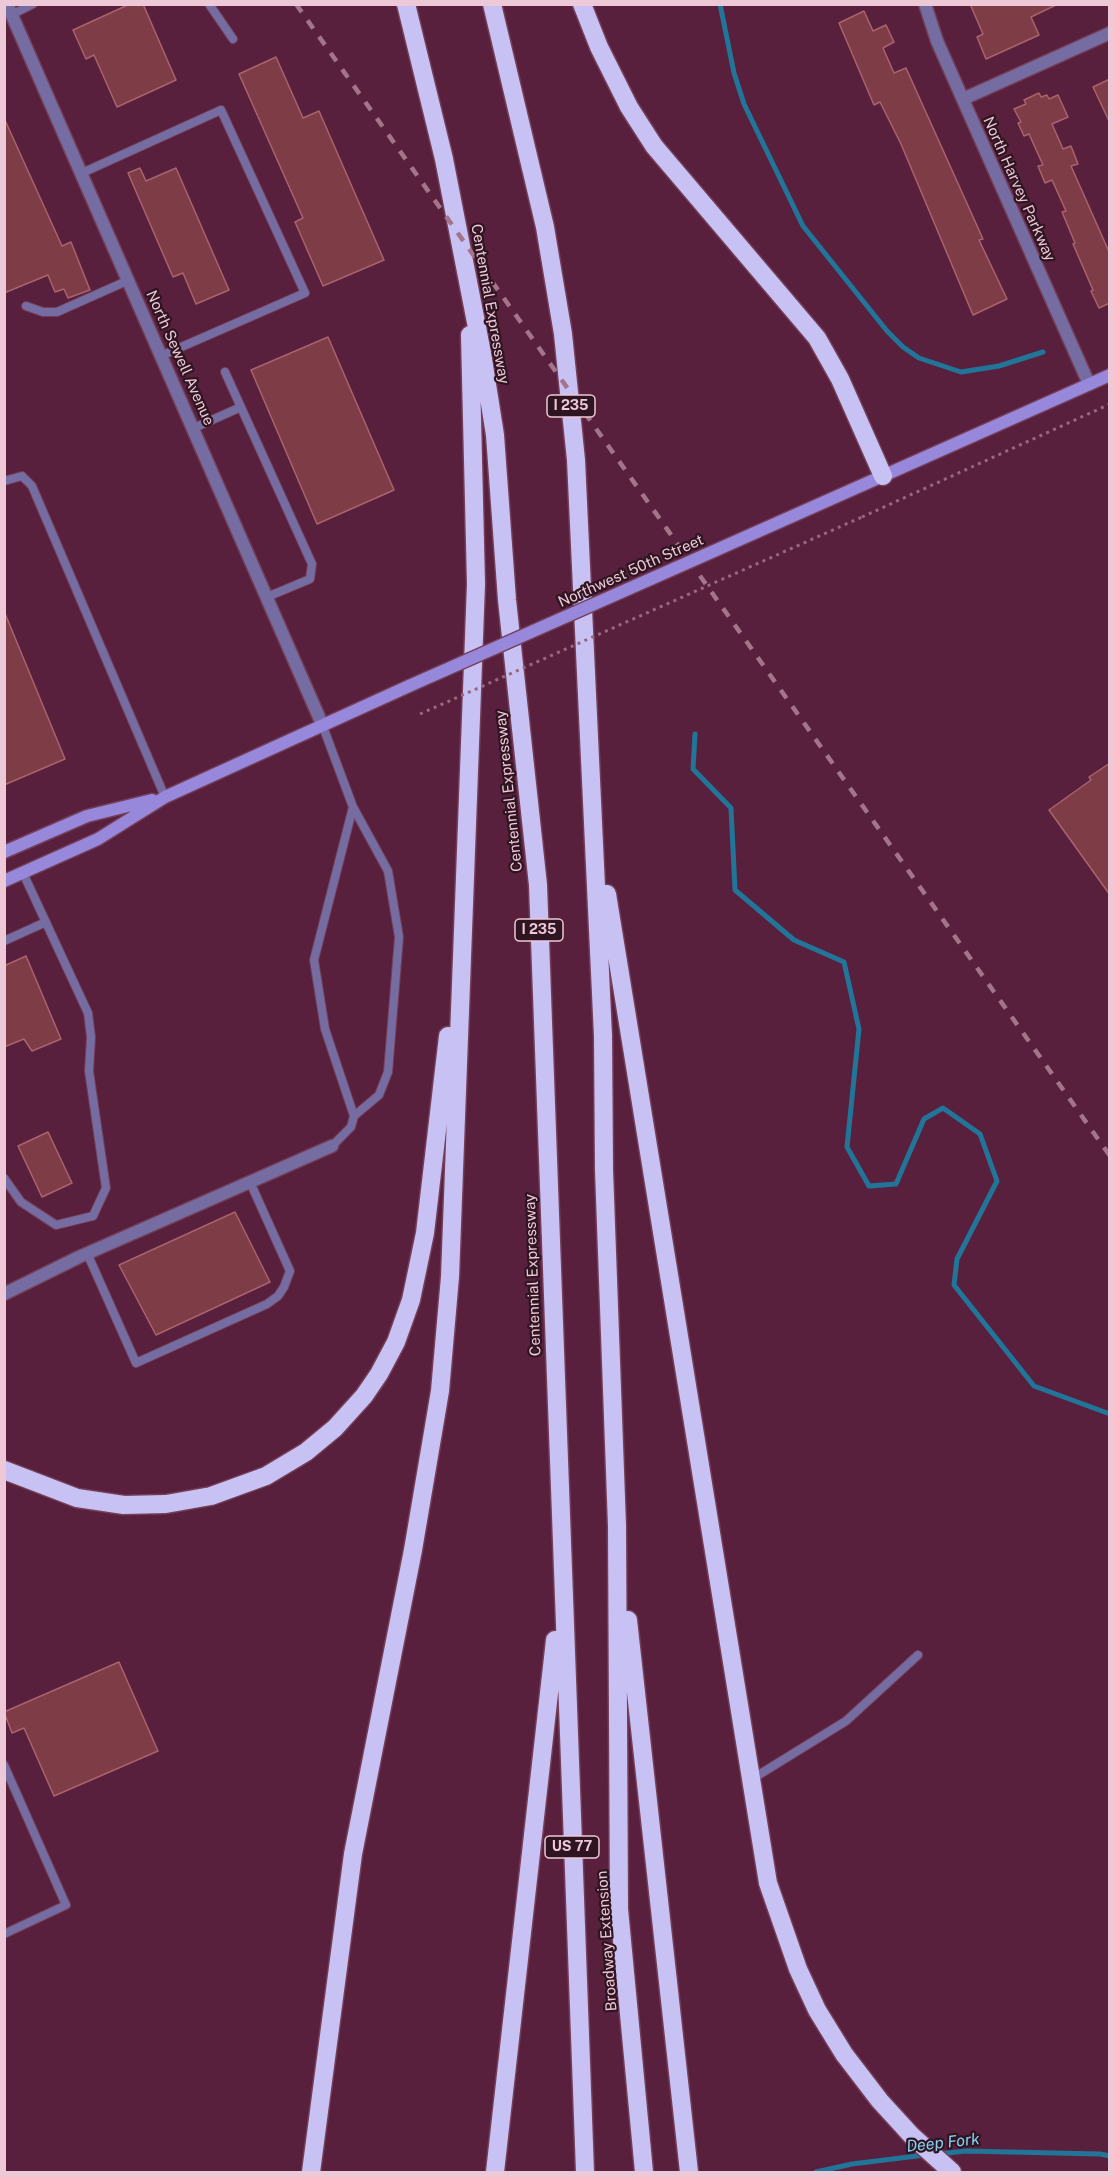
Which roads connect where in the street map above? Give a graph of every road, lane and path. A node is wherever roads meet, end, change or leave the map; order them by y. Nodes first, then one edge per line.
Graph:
1 (33, 4) edge
2 (208, 4) edge
3 (406, 4) edge
4 (492, 4) edge
5 (582, 4) edge
6 (925, 4) edge
7 (9, 10) edge
8 (1110, 33) edge
9 (233, 39) dead end
10 (963, 99) junction
11 (81, 173) junction
12 (468, 279) junction
13 (129, 280) junction
14 (26, 306) dead end
15 (163, 355) junction
16 (225, 372) dead end
17 (1110, 375) edge
18 (1089, 384) junction
19 (1110, 404) edge
20 (241, 407) junction
21 (194, 428) junction
22 (883, 476) junction
23 (4, 481) edge
24 (267, 597) junction
25 (420, 714) dead end
26 (322, 724) junction
27 (165, 797) junction
28 (353, 807) junction
29 (594, 815) junction
30 (4, 852) edge
31 (23, 873) junction
32 (4, 881) edge
33 (465, 891) junction
34 (46, 922) junction
35 (4, 940) edge
36 (354, 1116) junction
37 (332, 1146) joint
38 (4, 1178) edge
39 (250, 1182) junction
40 (87, 1253) junction
41 (4, 1294) edge
42 (4, 1470) edge
43 (617, 1526) junction
44 (562, 1584) junction
45 (918, 1655) dead end
46 (4, 1765) edge
47 (751, 1780) junction
48 (4, 1934) edge
49 (312, 2164) edge
50 (495, 2172) edge
51 (585, 2172) edge
52 (644, 2172) edge
53 (689, 2172) edge
54 (952, 2172) edge

1 - 7 lane
2 - 9 lane
3 - 12 highway, Centennial Expressway / I 235
4 - 29 highway, I 235
5 - 22 highway
6 - 10 street, North Harvey Parkway
7 - 11 street, North Sewell Avenue
8 - 10 street
10 - 18 street, North Harvey Parkway
11 - 13 street, North Sewell Avenue
11 - 15 lane
12 - 33 highway
12 - 44 highway, Centennial Expressway / I 235
13 - 14 lane
13 - 15 street, North Sewell Avenue
15 - 21 street, North Sewell Avenue
16 - 20 lane
17 - 18 main road, Northwest 50th Street
18 - 22 main road, Northwest 50th Street
19 - 25 path, bridge
20 - 21 lane
20 - 24 lane
21 - 24 street, North Sewell Avenue
22 - 26 main road, Northwest 50th Street, bridge
23 - 27 lane
24 - 26 street, North Sewell Avenue
26 - 27 main road, Northwest 50th Street
26 - 28 lane
27 - 30 main road, Northwest 50th Street
27 - 31 main road, Northwest 50th Street
28 - 36 lane
28 - 36 lane
29 - 43 highway, I 235
29 - 47 highway
31 - 32 main road, Northwest 50th Street
31 - 34 lane
33 - 42 highway
33 - 49 highway
34 - 35 lane
34 - 38 lane
36 - 37 lane
37 - 39 street
39 - 40 street
39 - 40 lane
40 - 41 street
43 - 52 highway, Broadway Extension / US 77
43 - 53 highway
44 - 50 highway
44 - 51 highway, Broadway Extension / US 77
45 - 47 lane
46 - 48 lane
47 - 54 highway

